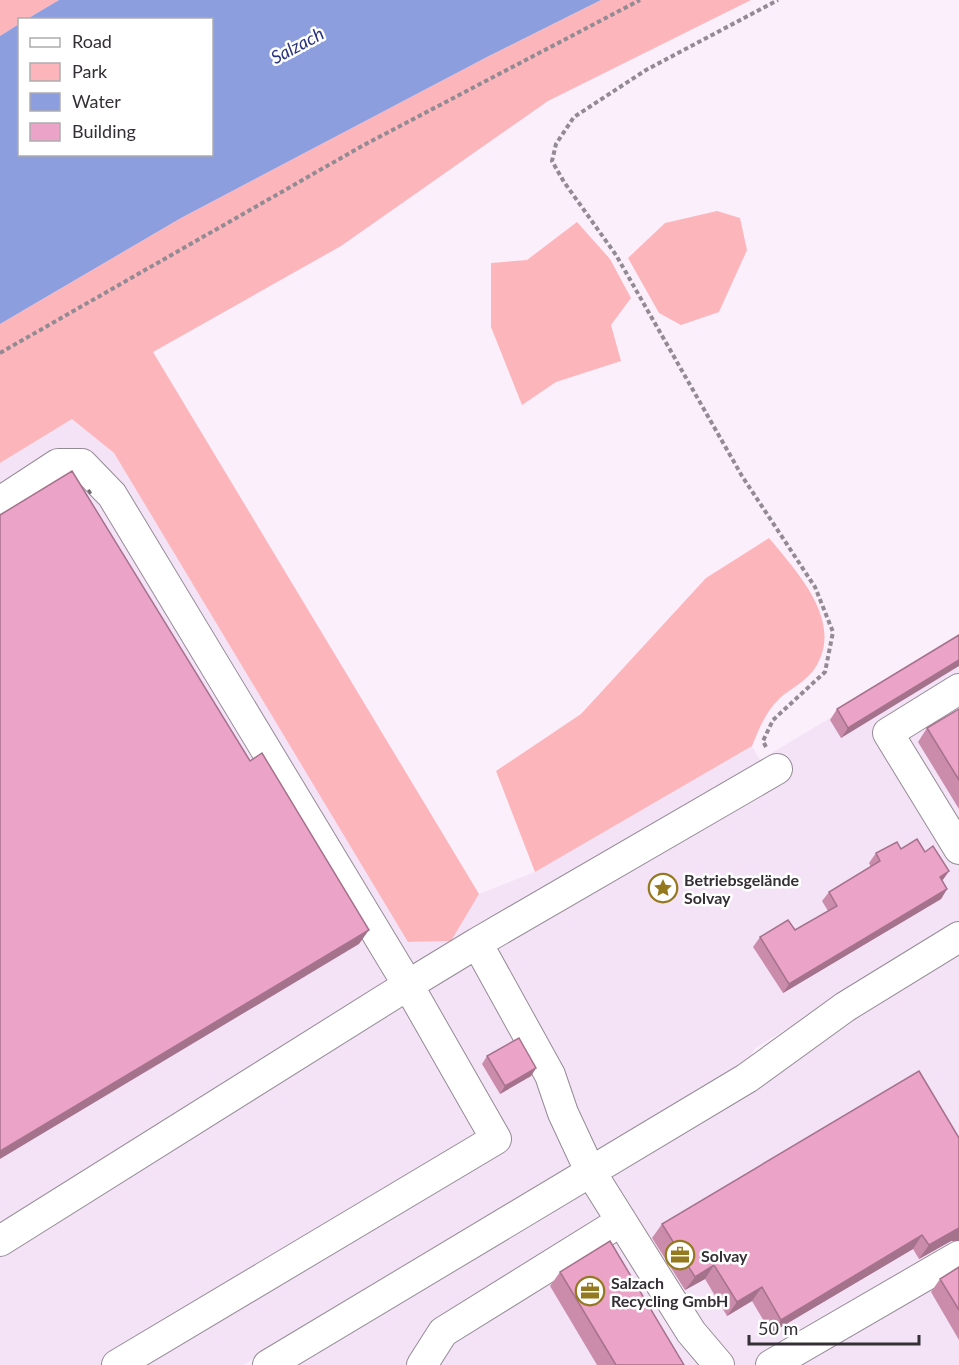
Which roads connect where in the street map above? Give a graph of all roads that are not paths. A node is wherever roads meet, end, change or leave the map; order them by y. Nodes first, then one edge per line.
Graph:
1 (0, 502) edge
2 (959, 689) edge
3 (777, 769) road end
4 (959, 849) edge
5 (959, 937) edge
6 (477, 943) junction
7 (408, 985) junction
8 (590, 1171) junction
9 (620, 1222) junction
10 (0, 1241) edge
11 (959, 1256) edge
12 (789, 1361) edge
13 (117, 1365) edge
14 (268, 1365) edge
15 (422, 1365) edge
16 (718, 1365) edge

1 - 7 lane
2 - 4 lane
3 - 6 lane
5 - 8 lane
6 - 7 lane
6 - 8 lane
7 - 10 lane
7 - 13 lane
8 - 9 lane
8 - 14 lane
9 - 15 lane
9 - 16 lane
11 - 12 lane

